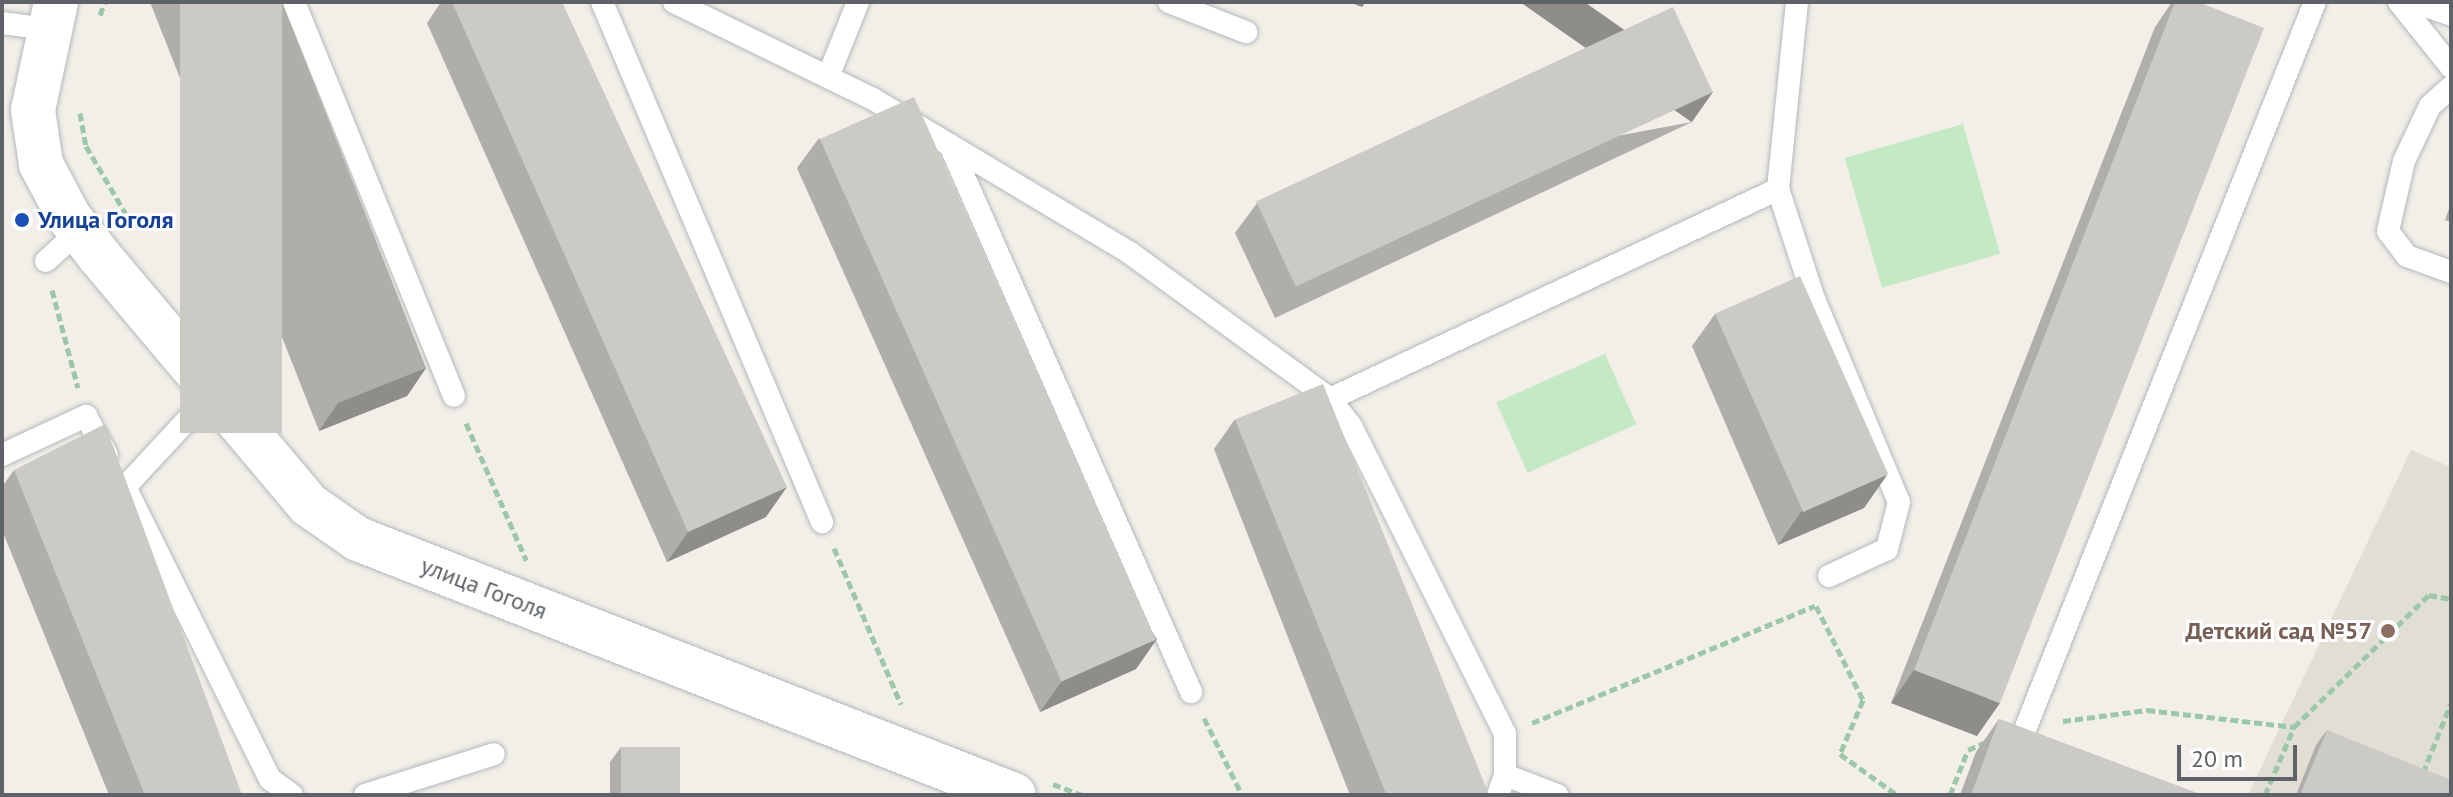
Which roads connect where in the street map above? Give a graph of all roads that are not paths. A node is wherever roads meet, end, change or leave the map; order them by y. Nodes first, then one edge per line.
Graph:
1 (294, 2) edge
2 (602, 2) edge
3 (674, 2) edge
4 (858, 2) edge
5 (1169, 2) edge
6 (1797, 2) edge
7 (2315, 2) edge
8 (2399, 2) edge
9 (2414, 2) edge
10 (2451, 15) edge
11 (52, 16) edge
12 (2, 23) edge
13 (1246, 32) dead end
14 (2451, 67) edge
15 (828, 77) junction
16 (2451, 87) edge
17 (950, 145) junction
18 (1778, 189) junction
19 (74, 223) junction
20 (46, 261) road end
21 (2451, 272) edge
22 (214, 391) junction
23 (454, 396) road end
24 (1330, 399) junction
25 (2, 455) edge
26 (125, 487) junction
27 (822, 522) road end
28 (1829, 576) road end
29 (1191, 692) road end
30 (2026, 727) edge
31 (494, 754) dead end
32 (1502, 785) edge
33 (1026, 787) edge
34 (292, 795) edge
35 (365, 795) edge
36 (1557, 795) edge

1 - 23 lane
2 - 27 lane
3 - 15 lane
4 - 15 lane
5 - 13 lane
6 - 18 lane
7 - 30 lane
8 - 14 lane
9 - 10 lane
11 - 12 lane
11 - 19 street, улица Гоголя
15 - 17 lane
16 - 21 lane
17 - 24 lane
17 - 29 lane
18 - 24 lane
18 - 28 lane
19 - 20 lane
19 - 22 street, улица Гоголя
22 - 26 lane
22 - 33 street, улица Гоголя
24 - 32 lane
25 - 26 lane
26 - 34 lane
31 - 35 lane
32 - 36 lane

